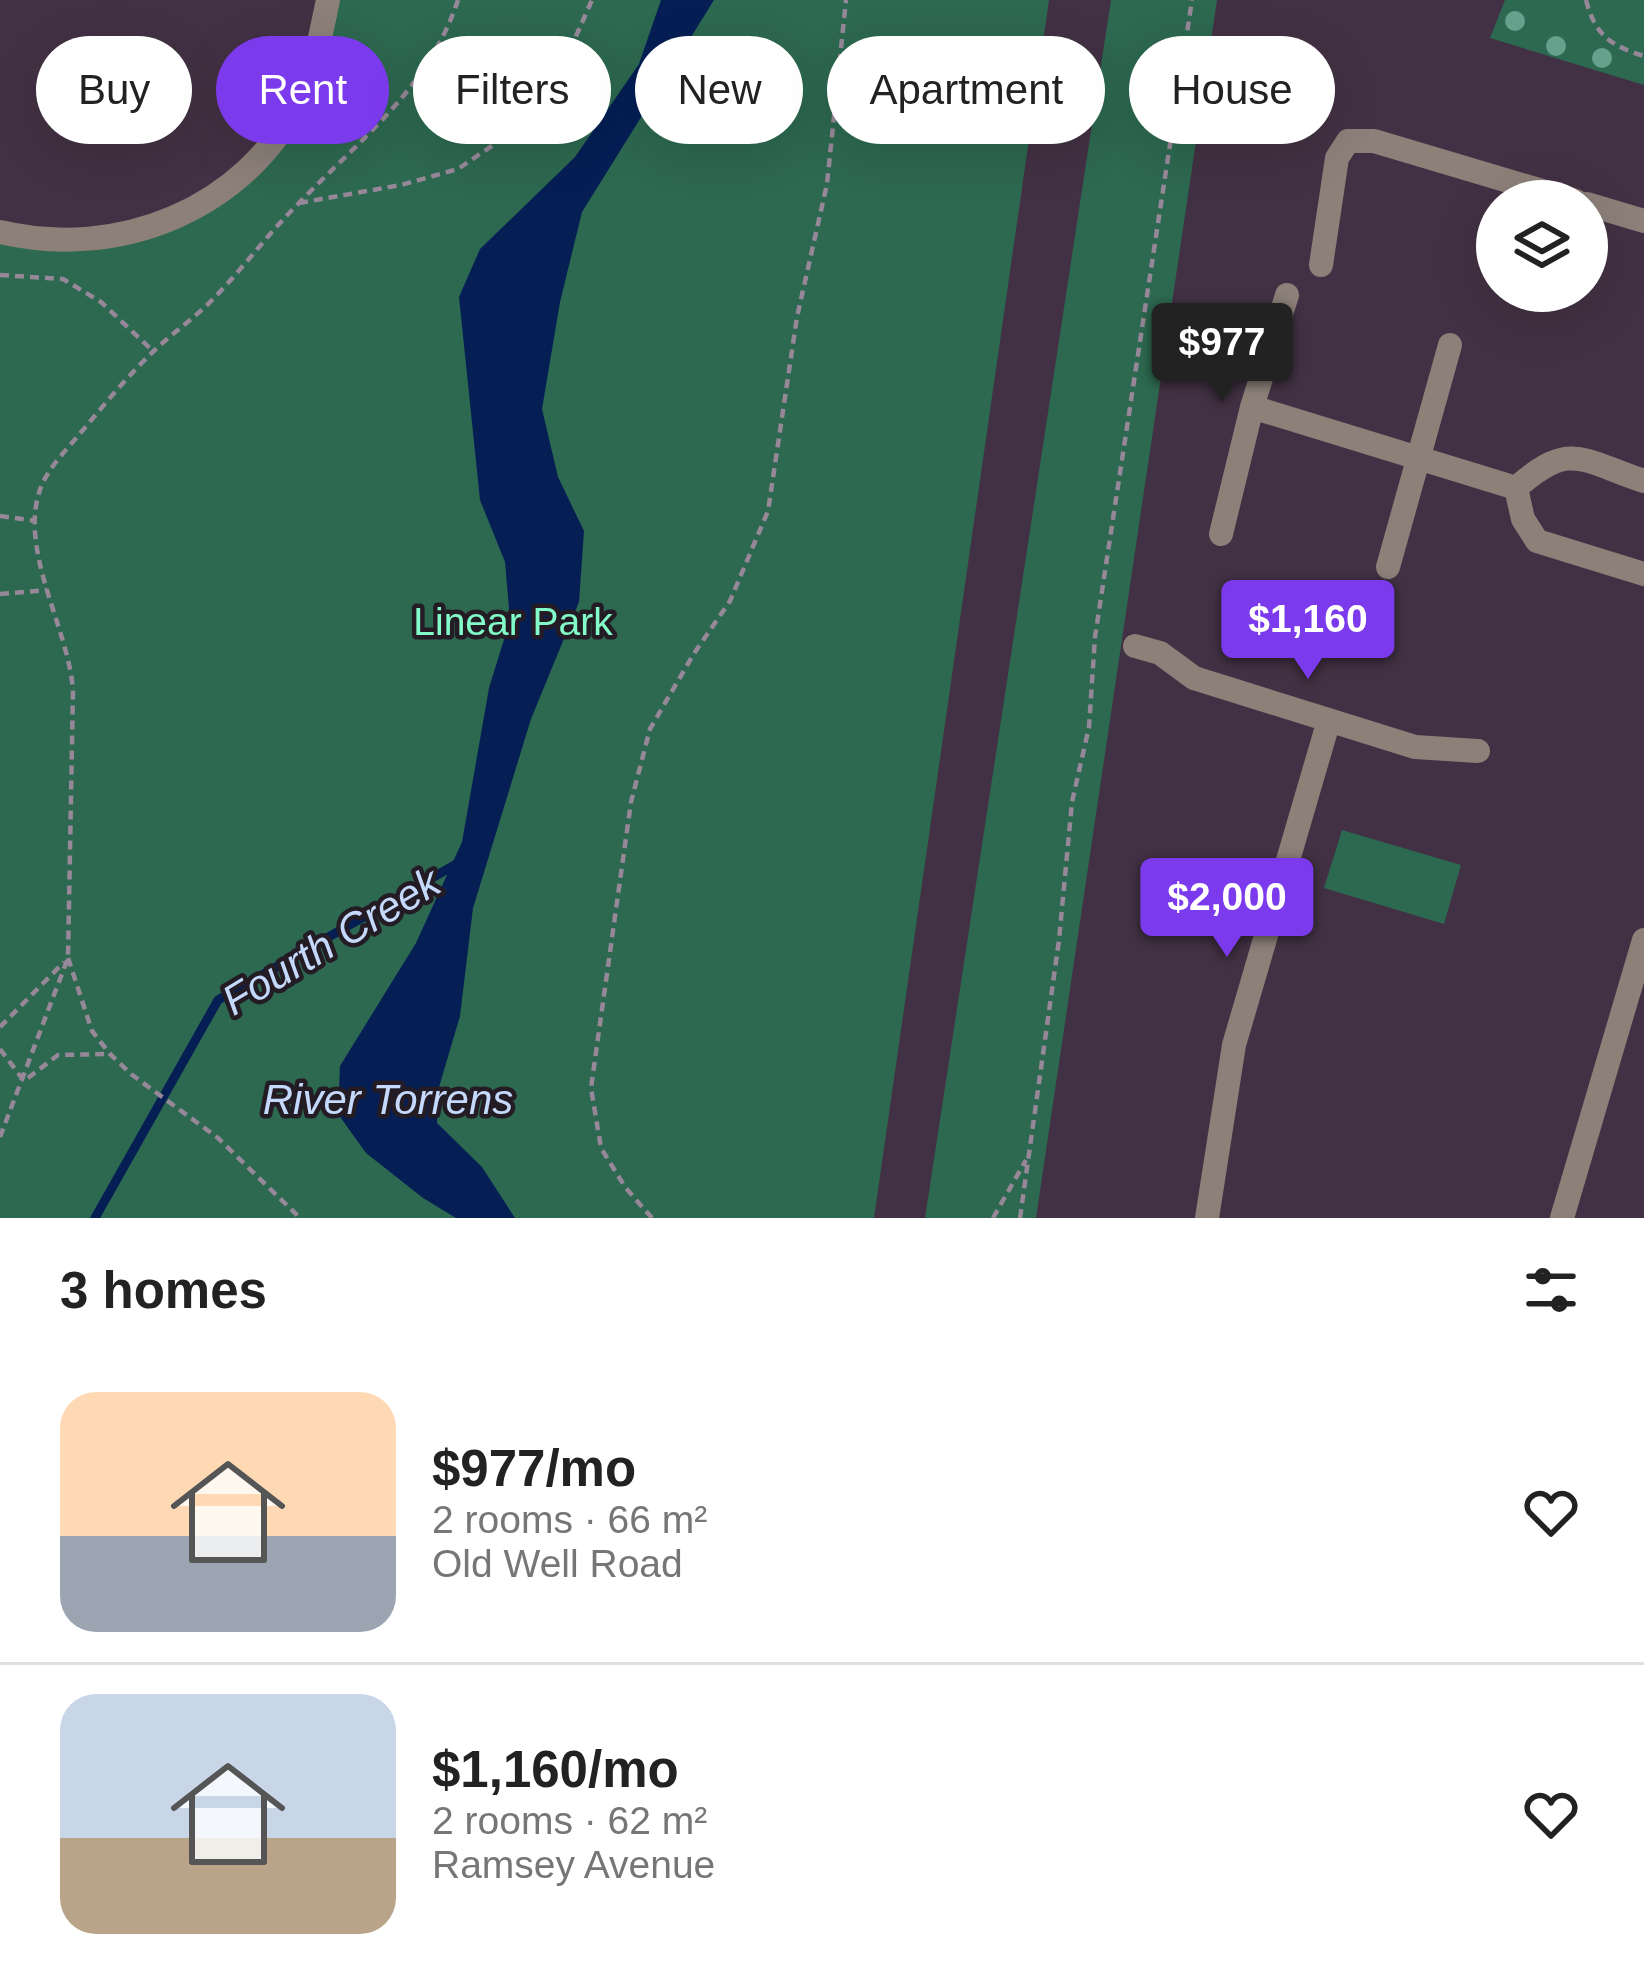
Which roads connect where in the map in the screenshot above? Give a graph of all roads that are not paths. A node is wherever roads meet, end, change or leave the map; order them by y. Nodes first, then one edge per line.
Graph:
1 (328, 0) edge
2 (1505, 180) edge
3 (1608, 210) edge
4 (1644, 221) edge
5 (0, 232) edge
6 (1321, 265) dead end
7 (1287, 296) dead end
8 (1450, 345) dead end
9 (1252, 407) junction
10 (1416, 459) junction
11 (1644, 481) edge
12 (1516, 488) junction
13 (1221, 534) dead end
14 (1388, 567) dead end
15 (1644, 574) edge
16 (1135, 646) dead end
17 (1329, 720) junction
18 (1478, 751) dead end
19 (1644, 940) edge
20 (1632, 1022) edge
21 (1207, 1218) edge
22 (1562, 1218) edge

1 - 5 street
2 - 6 street
3 - 4 street
7 - 9 street
8 - 10 street
9 - 10 street
9 - 13 street
10 - 12 street
10 - 14 street
11 - 12 street
12 - 15 street
16 - 17 street
17 - 18 street
17 - 21 street
19 - 20 street
20 - 22 street

